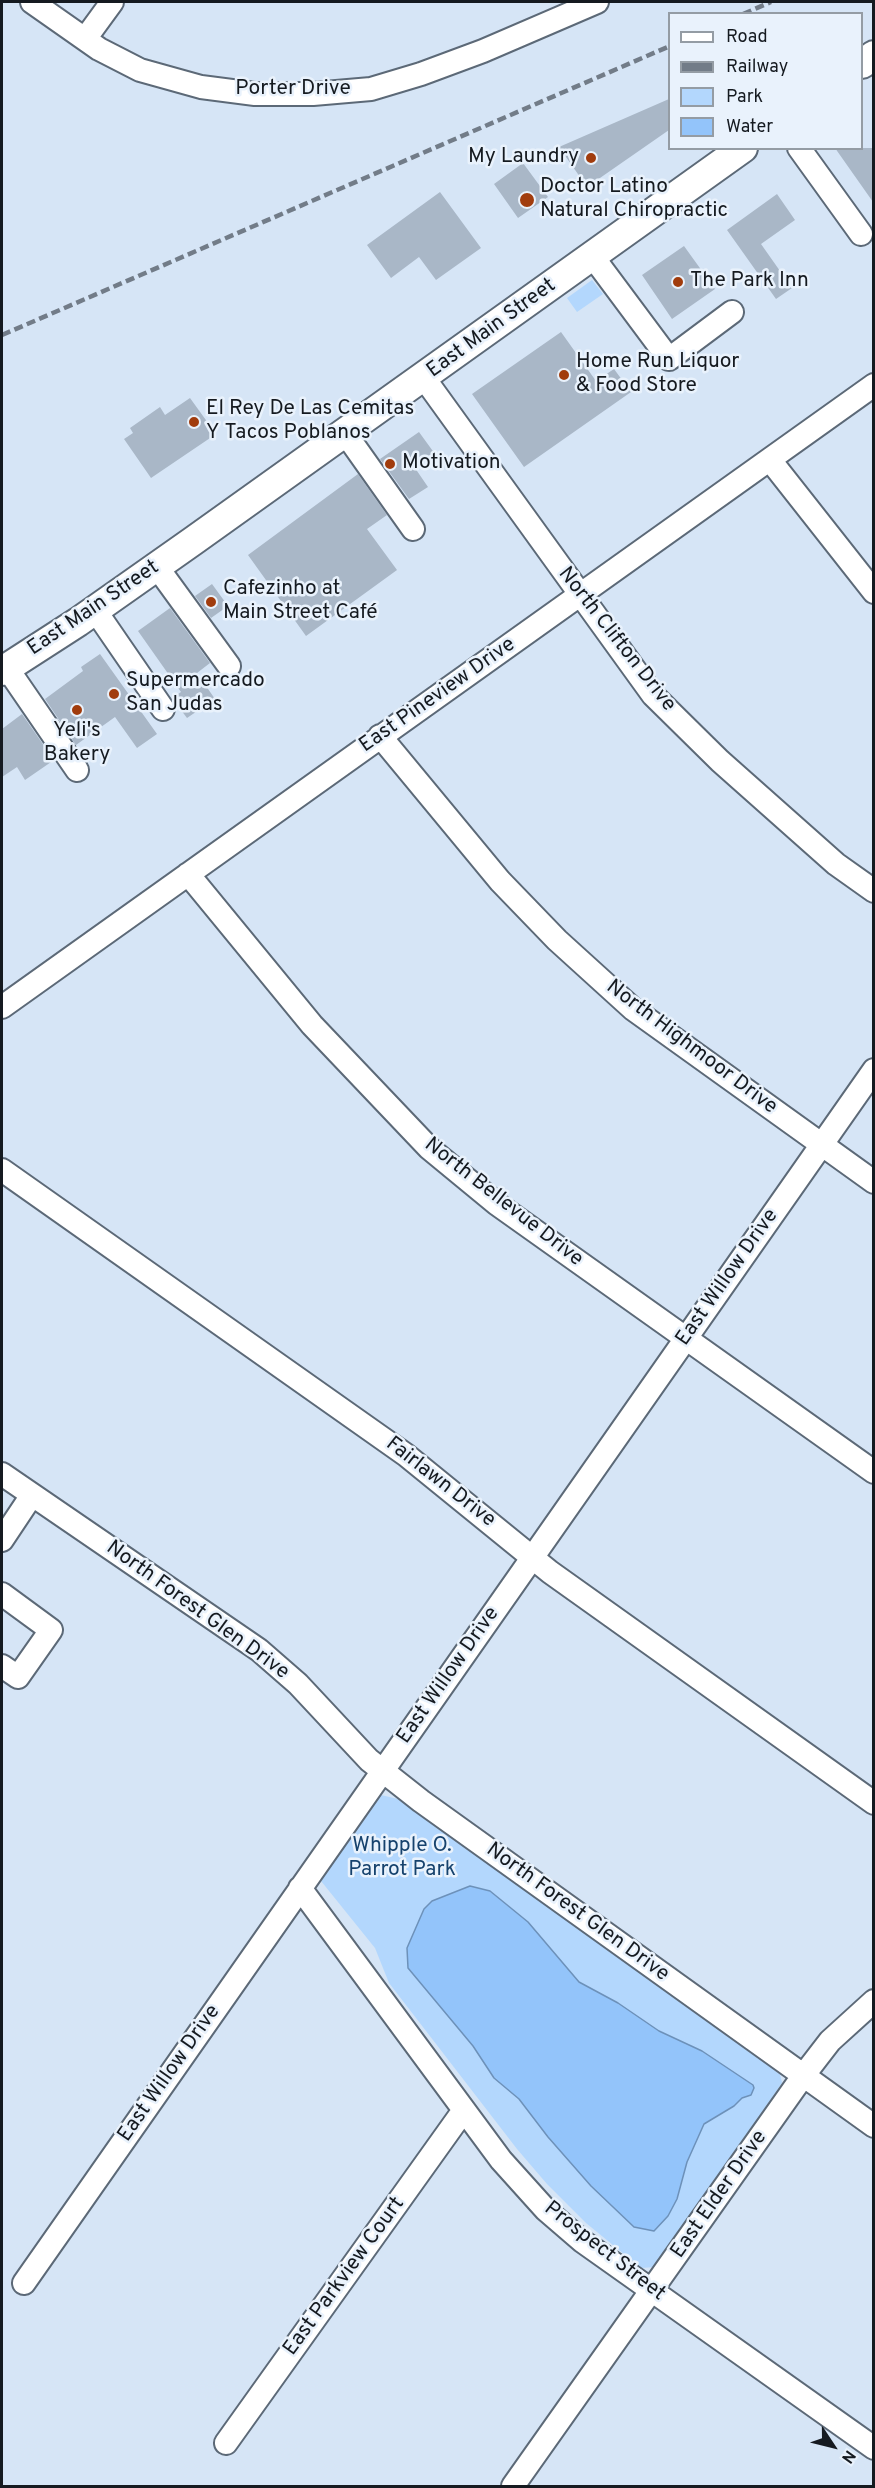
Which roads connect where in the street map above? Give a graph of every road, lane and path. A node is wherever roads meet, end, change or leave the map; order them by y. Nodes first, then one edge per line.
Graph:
1 (32, 2) edge
2 (112, 2) edge
3 (597, 2) edge
4 (85, 39) junction
5 (740, 150) edge
6 (800, 150) edge
7 (861, 234) dead end
8 (593, 257) junction
9 (732, 312) dead end
10 (424, 378) junction
11 (873, 385) edge
12 (345, 433) junction
13 (770, 460) junction
14 (413, 529) dead end
15 (157, 567) junction
16 (873, 592) edge
17 (580, 596) junction
18 (95, 610) junction
19 (229, 666) dead end
20 (4, 670) edge
21 (163, 708) dead end
22 (380, 736) junction
23 (77, 770) dead end
24 (188, 874) junction
25 (873, 891) edge
26 (2, 1006) edge
27 (873, 1070) edge
28 (821, 1145) junction
29 (2, 1170) edge
30 (873, 1182) edge
31 (685, 1339) junction
32 (873, 1472) edge
33 (2, 1474) edge
34 (32, 1495) junction
35 (2, 1540) edge
36 (532, 1557) junction
37 (2, 1594) edge
38 (2, 1666) edge
39 (383, 1771) junction
40 (873, 1803) edge
41 (300, 1888) junction
42 (873, 2001) edge
43 (804, 2076) junction
44 (464, 2110) junction
45 (873, 2126) edge
46 (24, 2283) dead end
47 (652, 2291) junction
48 (226, 2443) dead end
49 (873, 2448) edge
50 (513, 2487) edge

1 - 4 street, Porter Drive
2 - 4 street
3 - 4 street, Porter Drive
5 - 8 main road, East Main Street
6 - 7 street
8 - 9 street
8 - 10 main road, East Main Street
10 - 12 main road, East Main Street
10 - 17 street, North Clifton Drive
11 - 13 street, East Pineview Drive
12 - 14 street
12 - 15 main road, East Main Street
13 - 16 street
13 - 17 street, East Pineview Drive
15 - 18 main road, East Main Street
15 - 19 street
17 - 22 street, East Pineview Drive
17 - 25 street, North Clifton Drive
18 - 20 main road, East Main Street
18 - 21 street
20 - 23 street
22 - 24 street, East Pineview Drive
22 - 28 street, North Highmoor Drive
24 - 26 street, East Pineview Drive
24 - 31 street, North Bellevue Drive
27 - 28 street, East Willow Drive
28 - 30 street, North Highmoor Drive
28 - 31 street, East Willow Drive
29 - 36 street, Fairlawn Drive
31 - 32 street, North Bellevue Drive
31 - 36 street, East Willow Drive
33 - 34 street, North Forest Glen Drive
34 - 35 street
34 - 39 street, North Forest Glen Drive
36 - 39 street, East Willow Drive
36 - 40 street, Fairlawn Drive
37 - 38 street
39 - 41 street, East Willow Drive
39 - 43 street, North Forest Glen Drive
41 - 44 street, Prospect Street
41 - 46 street, East Willow Drive
42 - 43 street, East Elder Drive
43 - 45 street, North Forest Glen Drive
43 - 47 street, East Elder Drive
44 - 47 street, Prospect Street
44 - 48 street, East Parkview Court
47 - 49 street, Prospect Street
47 - 50 street, East Elder Drive

